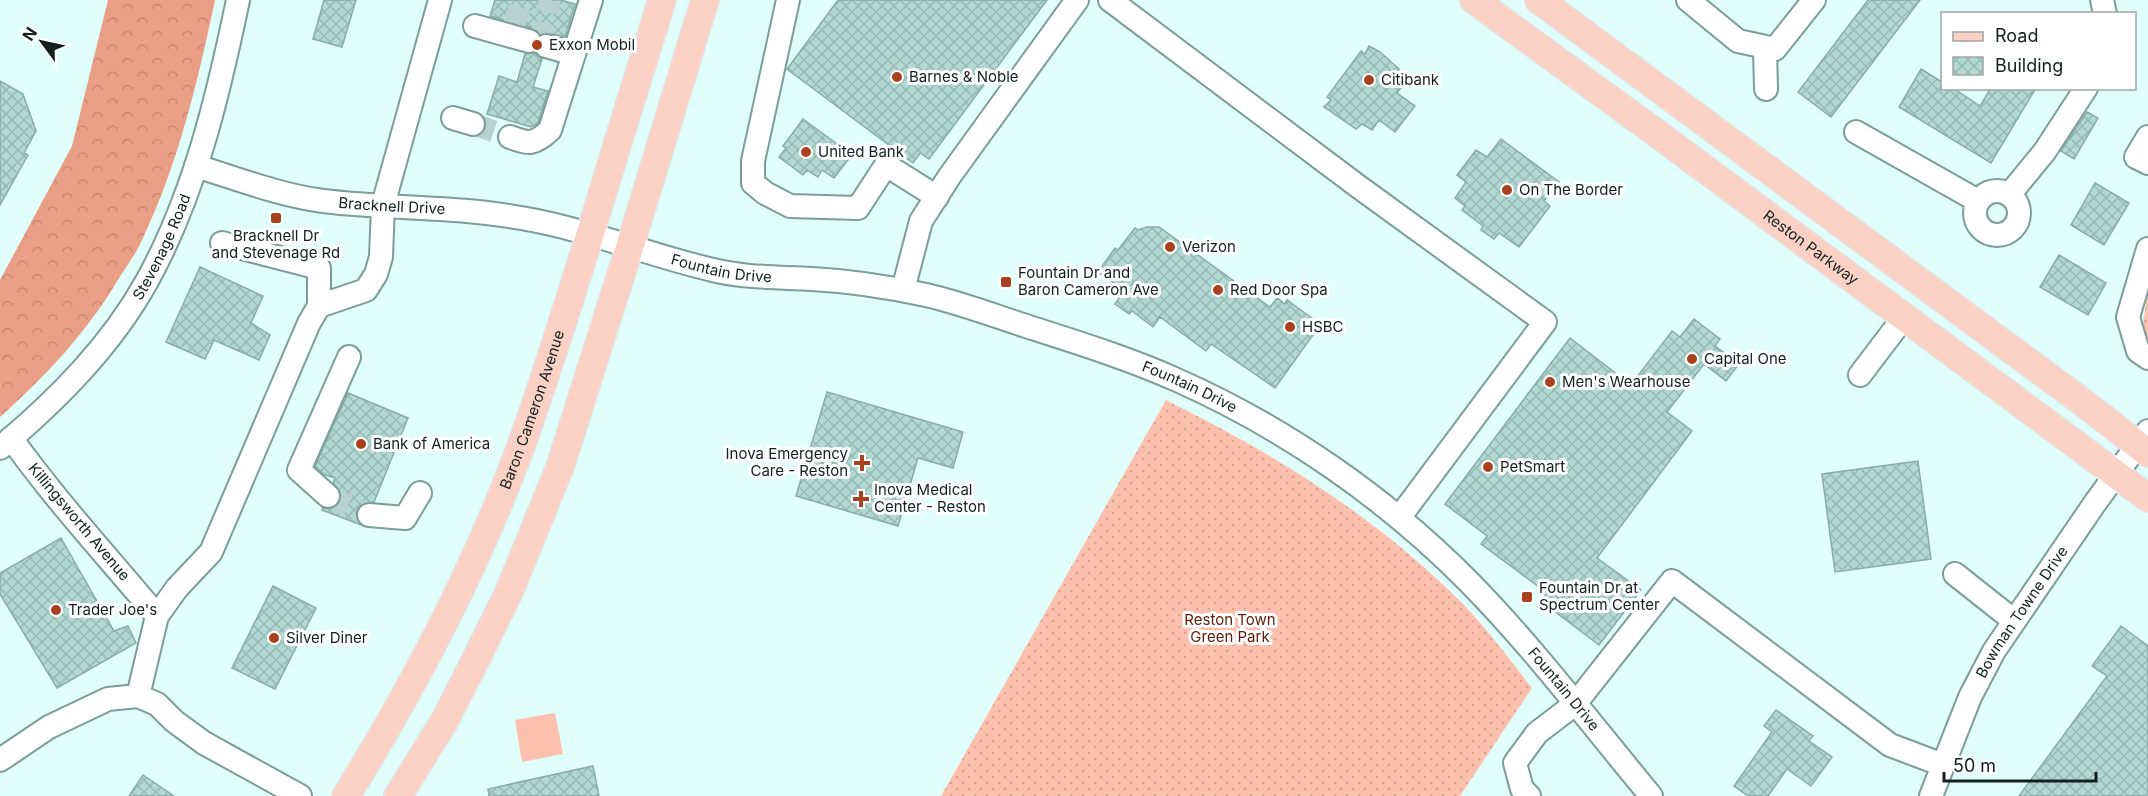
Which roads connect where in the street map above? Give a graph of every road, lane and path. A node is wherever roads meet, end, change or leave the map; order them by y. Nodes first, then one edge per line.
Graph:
1 (238, 0) edge
2 (440, 0) edge
3 (591, 0) edge
4 (662, 0) edge
5 (705, 0) edge
6 (788, 0) edge
7 (1077, 0) edge
8 (1110, 0) edge
9 (1474, 0) edge
10 (1539, 0) edge
11 (1688, 0) edge
12 (1814, 0) edge
13 (475, 26) dead end
14 (1765, 48) junction
15 (574, 54) junction
16 (1766, 89) dead end
17 (2085, 90) edge
18 (1856, 132) dead end
19 (510, 137) tunnel mouth
20 (2148, 137) edge
21 (2148, 163) edge
22 (196, 166) junction
23 (2009, 195) junction
24 (937, 197) junction
25 (1978, 201) junction
26 (383, 205) junction
27 (590, 235) junction
28 (222, 243) dead end
29 (630, 246) junction
30 (2148, 249) edge
31 (903, 290) junction
32 (319, 306) junction
33 (1904, 317) junction
34 (350, 357) dead end
35 (2148, 358) edge
36 (1860, 375) dead end
37 (6, 443) edge
38 (2145, 443) edge
39 (2116, 474) junction
40 (420, 493) dead end
41 (328, 496) tunnel mouth
42 (2148, 498) edge
43 (369, 515) tunnel mouth
44 (1399, 518) junction
45 (1955, 574) dead end
46 (158, 616) junction
47 (2013, 620) junction
48 (138, 696) junction
49 (1575, 704) junction
50 (0, 760) edge
51 (1943, 765) junction
52 (300, 796) edge
53 (346, 796) edge
54 (398, 796) edge
55 (1529, 796) edge
56 (1651, 796) edge
57 (1931, 796) edge

1 - 22 street, Stevenage Road
2 - 26 street
3 - 15 street
4 - 27 main road, Baron Cameron Avenue
5 - 29 main road
6 - 24 street
7 - 24 street
8 - 44 street
9 - 33 main road, Reston Parkway
10 - 38 main road
11 - 14 street
12 - 14 street
13 - 15 street
14 - 16 street
15 - 19 street
17 - 23 street
18 - 25 street
20 - 21 street
22 - 26 street, Bracknell Drive
22 - 37 street, Stevenage Road
23 - 25 street
23 - 25 street
24 - 31 street
26 - 27 street, Bracknell Drive
26 - 32 street
27 - 29 street, Fountain Drive
27 - 53 main road, Baron Cameron Avenue
28 - 32 street
29 - 31 street, Fountain Drive
29 - 54 main road
30 - 35 street
31 - 44 street, Fountain Drive
32 - 46 street
33 - 36 street
33 - 39 main road, Reston Parkway
34 - 41 street
37 - 46 street, Killingsworth Avenue
38 - 39 street, Bowman Towne Drive
39 - 42 main road, Reston Parkway
39 - 47 street, Bowman Towne Drive
40 - 43 street
44 - 49 street, Fountain Drive
45 - 47 street
46 - 48 street
47 - 51 street, Bowman Towne Drive
48 - 50 street
48 - 52 street
49 - 51 street
49 - 55 street
49 - 56 street, Fountain Drive
51 - 57 street, Bowman Towne Drive

